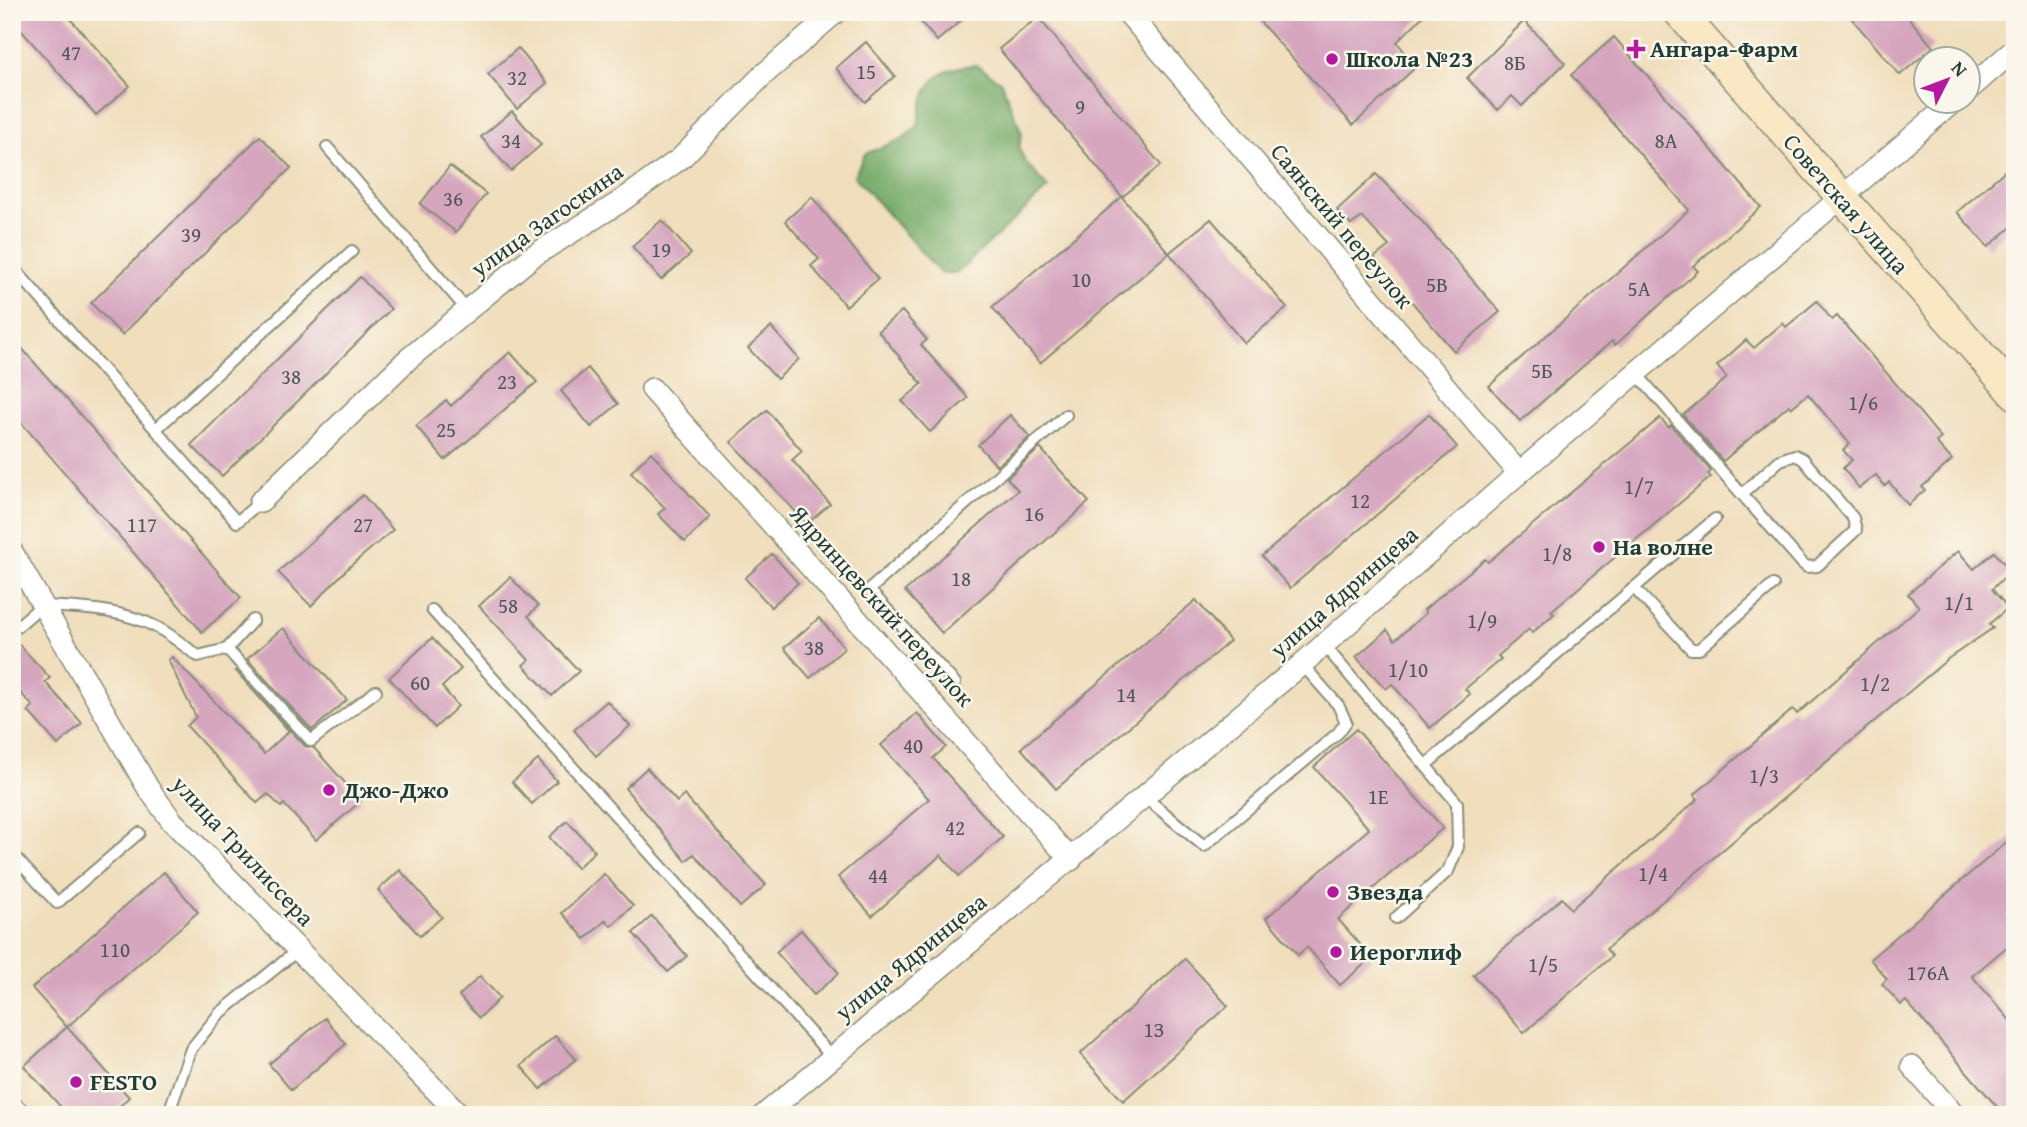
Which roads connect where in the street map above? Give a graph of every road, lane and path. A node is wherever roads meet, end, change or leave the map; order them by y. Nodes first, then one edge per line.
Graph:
1 (836, 12) edge
2 (1127, 12) edge
3 (1679, 12) edge
4 (2015, 49) edge
5 (1982, 78) edge
6 (1938, 116) edge
7 (327, 147) dead end
8 (1841, 198) junction
9 (352, 251) dead end
10 (12, 265) edge
11 (467, 310) junction
12 (1636, 373) junction
13 (652, 388) dead end
14 (2015, 394) edge
15 (1066, 415) dead end
16 (156, 429) junction
17 (1519, 473) junction
18 (1742, 494) junction
19 (260, 502) joint
20 (1715, 519) dead end
21 (12, 552) edge
22 (1773, 586) dead end
23 (1634, 589) junction
24 (41, 606) junction
25 (432, 610) dead end
26 (253, 620) dead end
27 (12, 631) edge
28 (1324, 645) junction
29 (227, 649) junction
30 (1302, 664) junction
31 (955, 683) dead end
32 (376, 691) dead end
33 (1427, 765) junction
34 (1145, 797) junction
35 (139, 833) dead end
36 (12, 854) edge
37 (1071, 860) junction
38 (1396, 918) dead end
39 (298, 950) junction
40 (831, 1056) junction
41 (1912, 1066) dead end
42 (12, 1100) edge
43 (29, 1115) edge
44 (168, 1115) edge
45 (460, 1115) edge
46 (764, 1115) edge
47 (1954, 1115) edge

1 - 11 street, улица Загоскина
2 - 17 street, Саянский переулок
3 - 8 main road, Советская улица
4 - 5 street
6 - 8 street, улица Ядринцева
7 - 11 lane
8 - 12 street, улица Ядринцева
8 - 14 main road, Советская улица
9 - 16 lane
10 - 16 lane
11 - 19 street, улица Загоскина
12 - 17 street, улица Ядринцева
12 - 18 lane
13 - 37 street, Ядринцевский переулок
15 - 31 lane
16 - 19 lane
17 - 28 street, улица Ядринцева
18 - 18 lane
20 - 23 lane
21 - 24 street, улица Трилиссера
22 - 23 lane
23 - 33 lane
24 - 27 lane
24 - 29 lane
24 - 39 street, улица Трилиссера
25 - 40 lane
26 - 29 lane
28 - 30 street, улица Ядринцева
28 - 33 lane
29 - 32 lane
30 - 34 street, улица Ядринцева
30 - 34 lane
33 - 38 lane
34 - 37 street, улица Ядринцева
35 - 36 lane
37 - 40 street, улица Ядринцева
39 - 44 lane
39 - 45 street, улица Трилиссера
40 - 46 street, улица Ядринцева
41 - 47 street
42 - 43 lane

